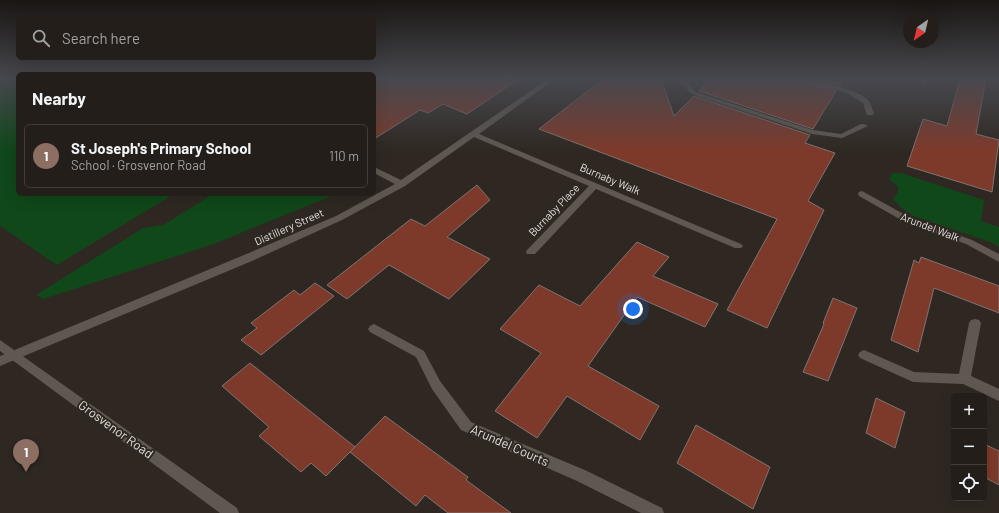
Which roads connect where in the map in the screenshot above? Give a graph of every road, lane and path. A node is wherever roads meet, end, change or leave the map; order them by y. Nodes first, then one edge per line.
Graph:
1 (517, 103) edge
2 (724, 103) edge
3 (866, 103) edge
4 (870, 113) dead end
5 (864, 126) dead end
6 (472, 134) junction
7 (376, 171) edge
8 (402, 184) junction
9 (595, 185) junction
10 (862, 194) dead end
11 (738, 246) dead end
12 (531, 252) dead end
13 (999, 258) edge
14 (975, 323) dead end
15 (374, 329) dead end
16 (0, 345) edge
17 (14, 355) junction
18 (864, 355) dead end
19 (0, 361) edge
20 (964, 379) junction
21 (999, 395) edge
22 (232, 513) edge
23 (657, 513) edge

1 - 6 street, Distillery Street
2 - 5 street
3 - 4 street
6 - 8 street, Distillery Street
6 - 9 street, Burnaby Walk
7 - 8 street
8 - 17 street, Distillery Street
9 - 11 street, Burnaby Walk
9 - 12 street, Burnaby Place
10 - 13 street, Arundel Walk
14 - 20 street
15 - 23 street, Arundel Courts
16 - 17 street, Grosvenor Road
17 - 19 street, Distillery Street
17 - 22 street, Grosvenor Road
18 - 20 street
20 - 21 street

